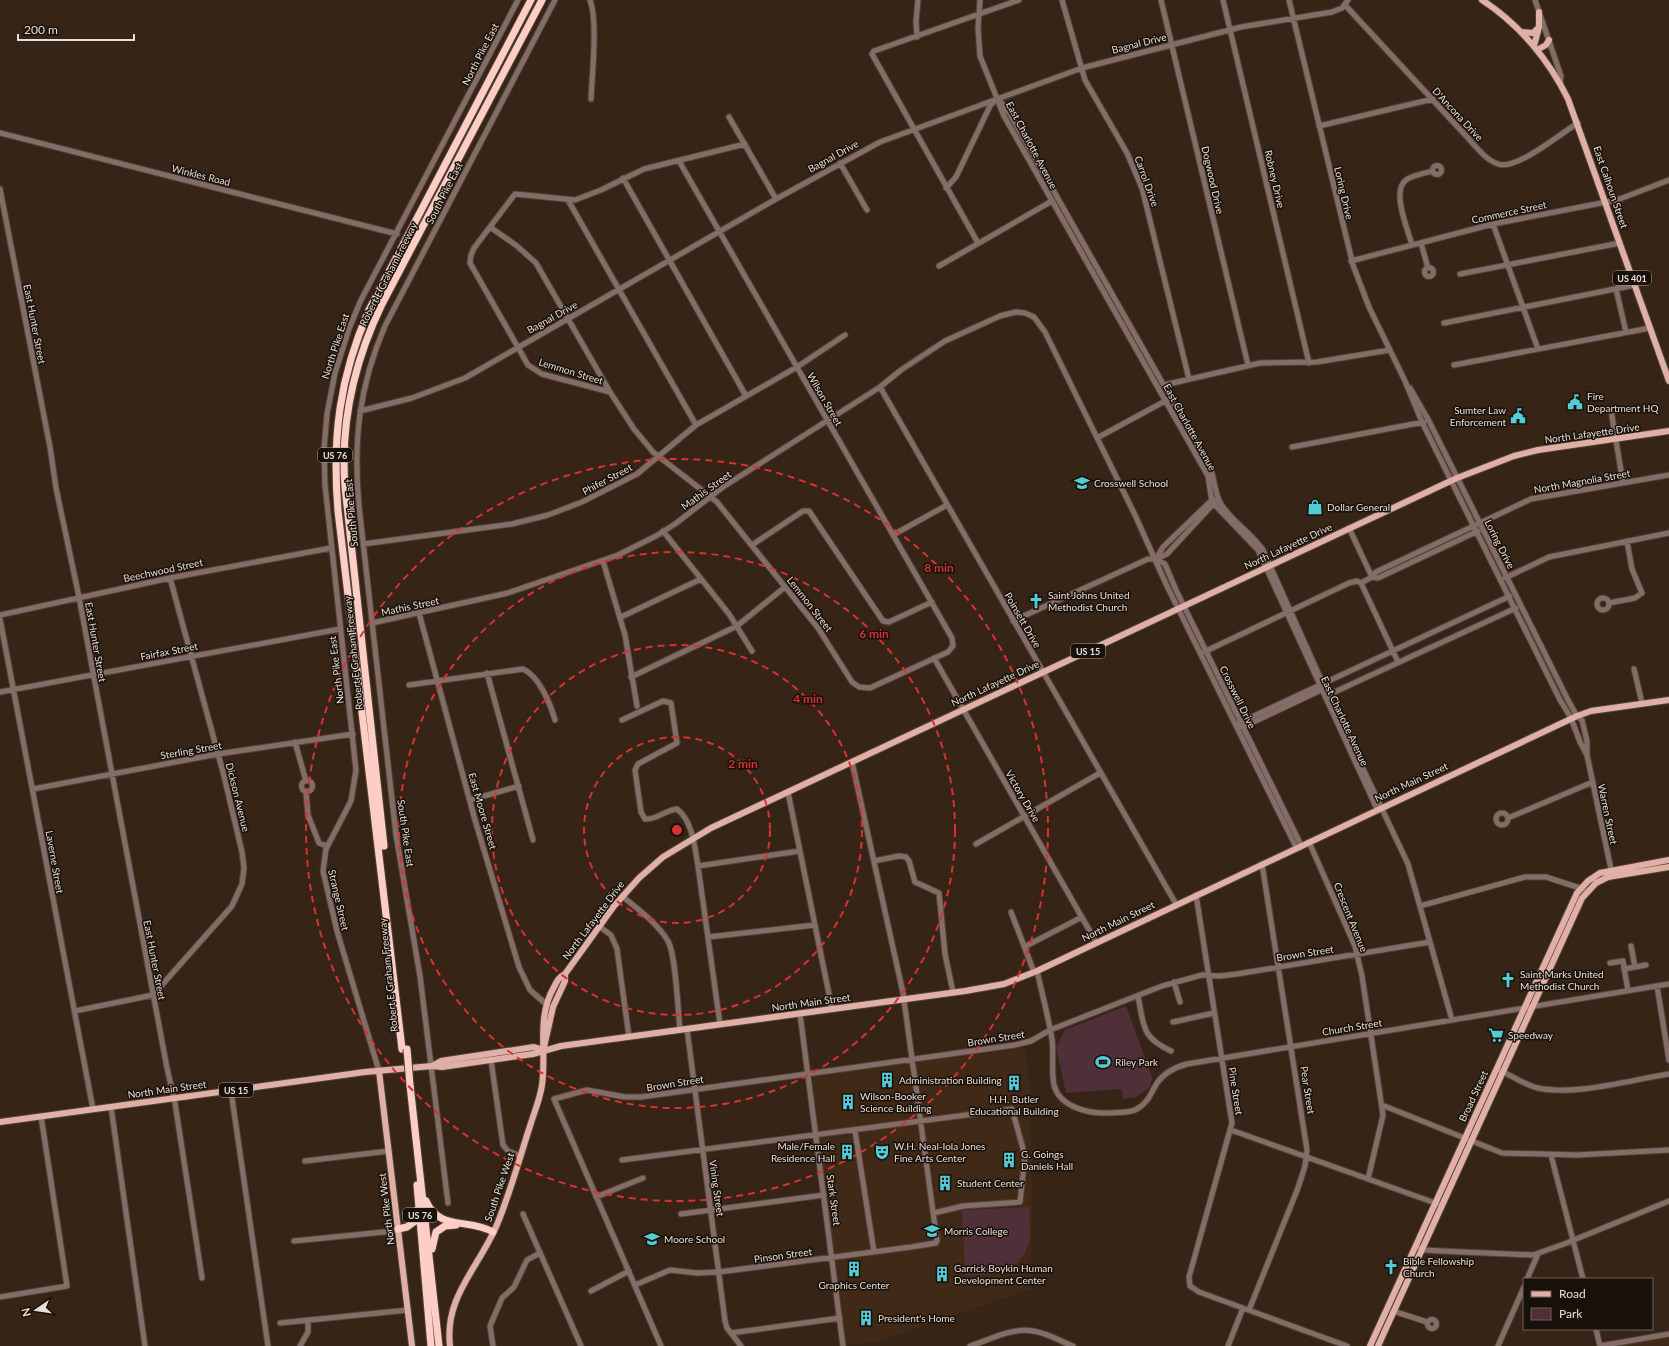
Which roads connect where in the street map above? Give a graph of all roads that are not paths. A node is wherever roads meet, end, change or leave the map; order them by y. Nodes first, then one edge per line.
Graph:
1 (518, 0) edge
2 (532, 0) edge
3 (542, 0) edge
4 (555, 0) edge
5 (590, 0) edge
6 (918, 0) edge
7 (980, 0) edge
8 (1019, 0) edge
9 (1062, 0) edge
10 (1161, 0) edge
11 (1223, 0) edge
12 (1289, 0) edge
13 (1348, 0) edge
14 (1482, 0) edge
15 (1535, 0) edge
16 (1345, 5) junction
17 (1539, 12) junction
18 (979, 15) junction
19 (1293, 18) junction
20 (1539, 27) junction
21 (1230, 30) junction
22 (1521, 32) junction
23 (917, 37) junction
24 (1549, 40) junction
25 (1172, 44) junction
26 (1535, 48) junction
27 (1082, 68) junction
28 (1560, 83) junction
29 (998, 98) junction
30 (591, 99) dead end
31 (1433, 99) junction
32 (729, 117) dead end
33 (1578, 123) junction
34 (1319, 126) junction
35 (913, 130) junction
36 (0, 133) edge
37 (744, 144) junction
38 (679, 161) junction
39 (840, 163) junction
40 (1433, 171) dead end
41 (623, 178) junction
42 (1669, 180) edge
43 (946, 188) junction
44 (0, 189) edge
45 (776, 199) junction
46 (568, 200) junction
47 (1052, 201) junction
48 (1606, 202) junction
49 (867, 210) dead end
50 (1493, 224) junction
51 (490, 227) junction
52 (720, 232) junction
53 (397, 234) junction
54 (978, 243) junction
55 (1421, 243) junction
56 (1620, 243) junction
57 (1412, 245) junction
58 (669, 261) junction
59 (1351, 261) junction
60 (1508, 265) junction
61 (939, 266) dead end
62 (1428, 268) dead end
63 (1460, 274) dead end
64 (1635, 285) junction
65 (1616, 289) junction
66 (618, 290) junction
67 (1523, 307) junction
68 (1022, 313) joint
69 (568, 318) junction
70 (1444, 322) dead end
71 (1650, 328) junction
72 (1626, 332) junction
73 (846, 335) dead end
74 (517, 348) junction
75 (1538, 349) junction
76 (1390, 350) junction
77 (1309, 363) junction
78 (1248, 365) junction
79 (1454, 365) dead end
80 (797, 367) junction
81 (1189, 379) junction
82 (1669, 380) edge
83 (1405, 381) junction
84 (1164, 385) junction
85 (880, 387) junction
86 (610, 392) junction
87 (746, 396) junction
88 (1171, 397) junction
89 (1165, 400) junction
90 (1611, 410) dead end
91 (360, 412) junction
92 (827, 420) junction
93 (1429, 421) junction
94 (1422, 422) junction
95 (696, 425) junction
96 (1669, 431) edge
97 (1097, 438) junction
98 (1616, 439) junction
99 (1292, 447) dead end
100 (657, 456) junction
101 (1669, 475) edge
102 (1454, 479) junction
103 (1623, 483) junction
104 (711, 497) junction
105 (1218, 498) junction
106 (1212, 502) junction
107 (946, 505) junction
108 (1479, 523) junction
109 (1473, 526) junction
110 (1349, 528) junction
111 (1482, 529) junction
112 (664, 531) junction
113 (1476, 532) junction
114 (1669, 533) edge
115 (893, 535) junction
116 (1627, 541) junction
117 (363, 544) junction
118 (752, 545) junction
119 (331, 548) junction
120 (1156, 559) junction
121 (603, 561) junction
122 (1268, 566) junction
123 (1372, 577) junction
124 (170, 578) junction
125 (1507, 578) junction
126 (702, 579) junction
127 (1500, 581) junction
128 (1361, 583) junction
129 (785, 587) junction
130 (1515, 594) junction
131 (79, 597) junction
132 (1509, 597) junction
133 (932, 602) junction
134 (1609, 602) dead end
135 (1521, 606) junction
136 (1181, 607) junction
137 (1514, 609) junction
138 (1288, 612) junction
139 (419, 613) junction
140 (0, 615) edge
141 (621, 617) junction
142 (0, 619) edge
143 (1013, 621) junction
144 (372, 623) junction
145 (737, 626) junction
146 (340, 629) junction
147 (752, 651) dead end
148 (1393, 651) junction
149 (1203, 652) junction
150 (191, 656) junction
151 (934, 658) junction
152 (1398, 662) junction
153 (1634, 669) dead end
154 (1043, 672) junction
155 (487, 673) junction
156 (92, 675) junction
157 (631, 677) junction
158 (437, 681) junction
159 (409, 685) dead end
160 (1321, 686) junction
161 (14, 689) junction
162 (0, 692) edge
163 (1326, 696) junction
164 (1669, 700) edge
165 (1642, 704) junction
166 (637, 706) dead end
167 (963, 709) junction
168 (1574, 717) junction
169 (555, 720) dead end
170 (622, 720) dead end
171 (1240, 725) junction
172 (352, 734) junction
173 (295, 742) junction
174 (218, 754) junction
175 (1587, 755) junction
176 (852, 762) junction
177 (1100, 773) junction
178 (111, 774) junction
179 (1593, 782) junction
180 (519, 786) junction
181 (33, 789) junction
182 (788, 792) junction
183 (470, 800) junction
184 (1379, 808) junction
185 (1025, 816) junction
186 (1508, 818) dead end
187 (692, 838) junction
188 (533, 840) dead end
189 (1308, 842) junction
190 (976, 844) dead end
191 (327, 846) junction
192 (1299, 846) junction
193 (800, 851) junction
194 (1669, 860) edge
195 (874, 861) junction
196 (1262, 864) junction
197 (698, 866) junction
198 (1669, 867) edge
199 (1611, 873) junction
200 (1581, 888) junction
201 (1588, 890) junction
202 (1196, 895) junction
203 (622, 896) junction
204 (1176, 904) junction
205 (1420, 906) junction
206 (1011, 912) dead end
207 (1082, 917) junction
208 (815, 925) junction
209 (600, 927) junction
210 (708, 937) junction
211 (1096, 942) junction
212 (1430, 942) junction
213 (1028, 945) dead end
214 (1631, 946) dead end
215 (393, 951) junction
216 (1357, 954) junction
217 (1610, 963) dead end
218 (1646, 965) dead end
219 (1279, 967) junction
220 (1635, 967) junction
221 (1624, 969) junction
222 (1036, 971) junction
223 (563, 975) junction
224 (1208, 976) junction
225 (1174, 982) junction
226 (1669, 984) edge
227 (1657, 986) junction
228 (1628, 991) junction
229 (953, 992) junction
230 (153, 995) junction
231 (1138, 996) junction
232 (904, 999) junction
233 (1180, 1002) dead end
234 (546, 1004) junction
235 (1532, 1006) junction
236 (1524, 1008) junction
237 (832, 1009) junction
238 (75, 1011) junction
239 (1214, 1013) junction
240 (800, 1014) junction
241 (1452, 1020) junction
242 (1173, 1022) dead end
243 (720, 1024) junction
244 (687, 1029) junction
245 (680, 1030) junction
246 (1050, 1030) junction
247 (1371, 1033) junction
248 (629, 1037) junction
249 (1292, 1047) junction
250 (544, 1050) junction
251 (1170, 1051) dead end
252 (912, 1059) junction
253 (1222, 1059) junction
254 (492, 1060) junction
255 (1669, 1060) edge
256 (432, 1066) junction
257 (379, 1070) junction
258 (1499, 1070) junction
259 (808, 1074) junction
260 (1669, 1074) edge
261 (694, 1088) junction
262 (231, 1091) junction
263 (174, 1098) junction
264 (1382, 1105) junction
265 (111, 1107) junction
266 (93, 1109) junction
267 (41, 1116) junction
268 (0, 1122) edge
269 (921, 1122) junction
270 (1231, 1130) junction
271 (856, 1131) junction
272 (816, 1135) junction
273 (1467, 1140) junction
274 (702, 1149) junction
275 (1669, 1150) edge
276 (389, 1151) junction
277 (1551, 1155) junction
278 (521, 1156) junction
279 (1307, 1157) junction
280 (622, 1160) dead end
281 (305, 1161) dead end
282 (643, 1178) dead end
283 (1368, 1179) junction
284 (420, 1190) junction
285 (824, 1195) junction
286 (596, 1197) junction
287 (1669, 1201) edge
288 (448, 1203) dead end
289 (1438, 1204) junction
290 (711, 1210) junction
291 (934, 1213) junction
292 (523, 1214) dead end
293 (681, 1214) dead end
294 (473, 1225) junction
295 (407, 1227) junction
296 (398, 1229) junction
297 (493, 1232) junction
298 (1573, 1240) junction
299 (294, 1241) dead end
300 (1418, 1247) junction
301 (874, 1252) junction
302 (540, 1253) junction
303 (1538, 1254) junction
304 (427, 1255) junction
305 (832, 1257) junction
306 (629, 1271) junction
307 (719, 1272) junction
308 (202, 1278) dead end
309 (1527, 1278) edge
310 (1583, 1278) edge
311 (635, 1285) junction
312 (1523, 1288) edge
313 (591, 1291) dead end
314 (0, 1297) edge
315 (1243, 1308) junction
316 (408, 1310) junction
317 (1249, 1310) junction
318 (1393, 1311) junction
319 (840, 1318) junction
320 (308, 1320) junction
321 (1427, 1322) dead end
322 (280, 1323) dead end
323 (1596, 1330) edge
324 (731, 1332) junction
325 (1669, 1334) edge
326 (146, 1346) edge
327 (268, 1346) edge
328 (300, 1346) edge
329 (412, 1346) edge
330 (431, 1346) edge
331 (439, 1346) edge
332 (450, 1346) edge
333 (493, 1346) edge
334 (581, 1346) edge
335 (661, 1346) edge
336 (741, 1346) edge
337 (843, 1346) edge
338 (970, 1346) edge
339 (1073, 1346) edge
340 (1228, 1346) edge
341 (1347, 1346) edge
342 (1370, 1346) edge
343 (1378, 1346) edge
344 (1498, 1346) edge
345 (1600, 1346) edge

1 - 53 street, North Pike East
2 - 215 highway, Robert E Graham Freeway / US 76
3 - 215 highway, Robert E Graham Freeway / US 76
4 - 91 street, South Pike East
5 - 30 street
6 - 23 street
7 - 18 street, East Charlotte Avenue
8 - 18 street
9 - 27 street, Carrol Drive
10 - 25 street, Dogwood Drive
11 - 21 street, Robney Drive
12 - 19 street, Loring Drive
13 - 16 street
14 - 22 main road, US 401
15 - 17 street, East Calhoun Street
16 - 19 street, Bagnal Drive
16 - 31 street, D'Ancona Drive
17 - 20 main road
17 - 24 street, East Calhoun Street
18 - 23 street
18 - 29 street, East Charlotte Avenue
19 - 21 street, Bagnal Drive
19 - 34 street, Loring Drive
20 - 22 main road
20 - 26 main road
21 - 25 street, Bagnal Drive
21 - 77 street, Robney Drive
22 - 26 main road, US 401
23 - 35 street
24 - 26 main road
24 - 28 street, East Calhoun Street
25 - 27 street, Bagnal Drive
25 - 78 street, Dogwood Drive
26 - 28 main road, US 401
27 - 29 street, Bagnal Drive
27 - 81 street, Carrol Drive
28 - 33 main road, East Calhoun Street / US 401
29 - 35 street, Bagnal Drive
29 - 43 street
29 - 47 street, East Charlotte Avenue
29 - 84 street, East Charlotte Avenue
31 - 33 street, D'Ancona Drive
31 - 34 street
32 - 37 street
33 - 48 main road, East Calhoun Street / US 401
34 - 59 street, Loring Drive
35 - 39 street, Bagnal Drive
35 - 43 street
36 - 53 street, Winkles Road
37 - 38 street
37 - 45 street
38 - 41 street
38 - 52 street, Wilson Street
39 - 45 street, Bagnal Drive
39 - 49 street
40 - 57 street
41 - 46 street
41 - 58 street
42 - 48 street, Commerce Street
43 - 54 street
44 - 131 street, East Hunter Street
45 - 52 street, Bagnal Drive
46 - 51 street, Lemmon Street
46 - 66 street
47 - 54 street
47 - 89 street, East Charlotte Avenue
48 - 50 street, Commerce Street
48 - 56 main road, East Calhoun Street / US 401
50 - 55 street, Commerce Street
50 - 60 street
51 - 69 street
51 - 74 street, Lemmon Street
52 - 58 street, Bagnal Drive
52 - 80 street, Wilson Street
53 - 119 street, North Pike East
54 - 61 street
55 - 57 street, Commerce Street
55 - 62 street
56 - 60 street
56 - 64 main road, East Calhoun Street / US 401
57 - 59 street, Commerce Street
58 - 66 street, Bagnal Drive
58 - 87 street
59 - 76 street, Loring Drive
60 - 63 street
60 - 67 street
64 - 65 street
64 - 71 main road, East Calhoun Street / US 401
65 - 67 street
65 - 72 street
66 - 69 street, Bagnal Drive
66 - 95 street
67 - 70 street
67 - 75 street
68 - 85 street, Mathis Street
68 - 97 street, Crosswell Drive
69 - 74 street, Bagnal Drive
69 - 86 street
71 - 72 street
71 - 82 main road, East Calhoun Street / US 401
72 - 75 street
73 - 80 street, Phifer Street
74 - 86 street, Lemmon Street
74 - 91 street, Bagnal Drive
75 - 79 street
76 - 77 street
76 - 83 street, Loring Drive
77 - 78 street
78 - 81 street
80 - 87 street, Phifer Street
80 - 92 street, Wilson Street
81 - 84 street
83 - 93 street, Loring Drive
83 - 94 street, Loring Drive
84 - 88 street, East Charlotte Avenue
85 - 92 street, Mathis Street
85 - 107 street, Poinsett Drive
86 - 100 street, Lemmon Street
87 - 95 street, Phifer Street
88 - 89 street
88 - 105 street, East Charlotte Avenue
89 - 97 street
89 - 106 street, East Charlotte Avenue
90 - 98 street
91 - 117 street, South Pike East
92 - 104 street, Mathis Street
92 - 115 street, Wilson Street
93 - 94 street
93 - 102 street, Loring Drive
94 - 99 street
94 - 102 street, Loring Drive
95 - 100 street, Phifer Street
96 - 98 main road, North Lafayette Drive / US 15
97 - 120 street, Crosswell Drive
98 - 102 main road, North Lafayette Drive / US 15
98 - 103 street
100 - 104 street, Lemmon Street
100 - 117 street, Phifer Street
101 - 103 street, North Magnolia Street
102 - 108 street, Loring Drive
102 - 109 street, Loring Drive
102 - 110 main road, North Lafayette Drive / US 15
103 - 108 street, North Magnolia Street
104 - 112 street, Mathis Street
104 - 118 street, Lemmon Street
105 - 106 street
105 - 122 street, East Charlotte Avenue
106 - 120 street
106 - 120 street
106 - 122 street, East Charlotte Avenue
107 - 115 street
107 - 143 street, Poinsett Drive
108 - 109 street, North Magnolia Street
108 - 111 street, Loring Drive
109 - 113 street, Loring Drive
109 - 123 street, North Magnolia Street
110 - 122 main road, North Lafayette Drive / US 15
110 - 123 street
111 - 113 street, North Magnolia Street
111 - 125 street, Loring Drive
112 - 121 street, Mathis Street
112 - 126 street
113 - 123 street, North Magnolia Street
113 - 127 street, Loring Drive
114 - 116 street
115 - 133 street, Wilson Street
116 - 125 street
116 - 134 street
117 - 144 street, South Pike East
118 - 129 street, Lemmon Street
118 - 133 street
119 - 124 street, Beechwood Street
119 - 146 street, North Pike East
120 - 136 street, Crosswell Drive
120 - 143 street
121 - 139 street, Mathis Street
121 - 141 street
122 - 136 main road, North Lafayette Drive / US 15
122 - 138 street, East Charlotte Avenue
123 - 128 street, North Magnolia Street
124 - 131 street, Beechwood Street
124 - 150 street, Dickson Avenue
125 - 127 street
125 - 130 street, Loring Drive
126 - 141 street
126 - 145 street
127 - 132 street, Loring Drive
128 - 138 street, North Magnolia Street
128 - 148 street
129 - 145 street
129 - 151 street, Lemmon Street
130 - 132 street
130 - 135 street, Loring Drive
131 - 140 street, Beechwood Street
131 - 156 street, East Hunter Street
132 - 137 street, Loring Drive
132 - 148 street
133 - 151 street, Wilson Street
135 - 137 street
135 - 168 street, Loring Drive
136 - 149 street, Crosswell Drive
136 - 154 main road, North Lafayette Drive / US 15
137 - 152 street
137 - 168 street, Loring Drive
138 - 149 street, North Magnolia Street
138 - 160 street, East Charlotte Avenue
139 - 144 street, Mathis Street
139 - 158 street, East Moore Street
141 - 157 street
142 - 161 street, Laverne Street
143 - 154 street, Poinsett Drive
144 - 256 street, South Pike East
145 - 147 street
145 - 157 street
146 - 150 street, Fairfax Street
146 - 172 street, North Pike East
148 - 152 street
148 - 160 street
149 - 171 street, Crosswell Drive
150 - 156 street, Fairfax Street
150 - 174 street, Dickson Avenue
151 - 167 street, Victory Drive
152 - 163 street
153 - 165 street
154 - 167 main road, North Lafayette Drive / US 15
154 - 177 street, Poinsett Drive
155 - 158 street
155 - 169 street
155 - 180 street
156 - 161 street, Fairfax Street
156 - 178 street, East Hunter Street
157 - 166 street
158 - 159 street
158 - 183 street, East Moore Street
160 - 163 street, East Charlotte Avenue
160 - 171 street
161 - 162 street, Fairfax Street
161 - 181 street, Laverne Street
163 - 184 street, East Charlotte Avenue
164 - 165 main road, North Main Street
165 - 168 main road, North Main Street
167 - 176 main road, North Lafayette Drive / US 15
167 - 185 street, Victory Drive
168 - 175 street, Warren Street
168 - 175 street, Warren Street
168 - 184 main road, North Main Street
170 - 187 street
171 - 192 street, Crosswell Drive
172 - 173 street, Sterling Street
172 - 191 street, Strange Street
173 - 174 street, Sterling Street
173 - 191 street
174 - 178 street, Sterling Street
174 - 230 street, Dickson Avenue
175 - 179 street, Warren Street
176 - 182 main road, North Lafayette Drive / US 15
176 - 195 street
177 - 185 street
177 - 204 street, Poinsett Drive
178 - 181 street, Sterling Street
178 - 230 street, East Hunter Street
179 - 186 street
179 - 199 street, Warren Street
180 - 183 street
180 - 188 street
181 - 238 street, Laverne Street
182 - 187 main road, North Lafayette Drive / US 15
182 - 193 street
183 - 234 street, East Moore Street
184 - 189 main road, North Main Street
184 - 205 street, East Charlotte Avenue
185 - 190 street
185 - 207 street, Victory Drive
187 - 197 street
187 - 203 main road, North Lafayette Drive / US 15
189 - 192 main road, North Main Street
189 - 216 street, Crescent Avenue
191 - 257 street, Strange Street
192 - 196 main road, North Main Street
193 - 197 street
193 - 208 street
194 - 199 main road
195 - 229 street
195 - 232 street
196 - 202 main road, North Main Street
196 - 219 street, Pear Street
197 - 210 street
198 - 199 main road
199 - 200 main road, Broad Street
199 - 201 main road, Broad Street
200 - 201 street
200 - 205 street
200 - 236 main road, Broad Street
201 - 235 main road, Broad Street
202 - 204 main road, North Main Street
202 - 224 street, Pine Street
203 - 209 main road, North Lafayette Drive / US 15
203 - 245 street
204 - 211 main road, North Main Street
205 - 212 street, East Charlotte Avenue
206 - 222 street
207 - 211 street, Victory Drive
207 - 213 street
208 - 210 street
208 - 237 street
209 - 223 main road, North Lafayette Drive / US 15
209 - 248 street
210 - 243 street
211 - 222 main road, North Main Street
212 - 216 street, Brown Street
212 - 241 street, East Charlotte Avenue
214 - 220 street
215 - 284 highway, Robert E Graham Freeway / US 76, bridge
216 - 219 street, Brown Street
216 - 247 street, Crescent Avenue
217 - 221 street
218 - 220 street
219 - 224 street, Brown Street
219 - 249 street, Pear Street
220 - 221 street
221 - 228 street
222 - 229 main road, North Main Street
222 - 246 street
223 - 234 main road, North Lafayette Drive
223 - 250 main road
224 - 225 street, Brown Street
224 - 239 street, Pine Street
225 - 231 street, Brown Street
225 - 233 street
226 - 227 street, Church Street
227 - 228 street, Church Street
227 - 255 street
228 - 235 street, Church Street
229 - 232 main road, North Main Street
230 - 238 street
230 - 263 street, East Hunter Street
231 - 246 street, Brown Street
231 - 251 street
232 - 237 main road, North Main Street
232 - 252 street
234 - 250 main road, North Lafayette Drive
235 - 236 street, Church Street
235 - 258 main road, Broad Street
236 - 241 street, Church Street
236 - 258 main road, Broad Street
237 - 240 main road, North Main Street
238 - 266 street, Laverne Street
239 - 242 street
239 - 253 street, Pine Street
240 - 243 main road, North Main Street
240 - 259 street, Stark Street
241 - 247 street, Church Street
243 - 244 main road, North Main Street
244 - 245 main road, North Main Street
244 - 261 street, Vining Street
245 - 248 main road, North Main Street
246 - 252 street, Brown Street
246 - 253 street, Church Street
247 - 249 street, Church Street
247 - 264 street, Crescent Avenue
248 - 250 main road, North Main Street
249 - 253 street, Church Street
249 - 279 street, Pear Street
250 - 254 main road
250 - 256 main road
250 - 278 main road, South Pike West
252 - 259 street, Brown Street
252 - 269 street
253 - 270 street, Pine Street
254 - 256 main road
254 - 278 street
256 - 257 main road, North Main Street / US 15
256 - 288 street, South Pike East
257 - 262 main road, North Main Street / US 15
257 - 276 main road, North Pike West
258 - 260 street
258 - 273 main road, Broad Street
259 - 261 street, Brown Street
259 - 272 street, Stark Street
261 - 274 street, Vining Street
261 - 286 street, Brown Street
262 - 263 main road, North Main Street / US 15
262 - 327 street
263 - 265 main road, North Main Street / US 15
263 - 308 street, East Hunter Street
264 - 273 street
264 - 283 street, Crescent Avenue
265 - 266 main road, North Main Street / US 15
265 - 326 street
266 - 267 main road, North Main Street / US 15
267 - 268 main road, North Main Street / US 15
267 - 314 street
269 - 271 street
269 - 291 street
269 - 291 street
270 - 279 street
270 - 315 street, Pine Street
271 - 272 street
271 - 301 street
272 - 274 street
272 - 285 street, Stark Street
273 - 277 street
273 - 289 main road, Broad Street
274 - 280 street
274 - 290 street, Vining Street
275 - 277 street
276 - 281 street
276 - 296 main road, North Pike West
277 - 298 street
278 - 297 main road, South Pike West
279 - 283 street
279 - 317 street, Pear Street
282 - 286 street
283 - 289 street
284 - 294 highway
284 - 295 highway
284 - 304 highway, Robert E Graham Freeway / US 76
285 - 290 street
285 - 305 street, Stark Street
286 - 306 street
287 - 298 street
289 - 300 main road, Broad Street
290 - 293 street
290 - 307 street, Vining Street
291 - 301 street, Pinson Street
292 - 302 street
294 - 297 highway
294 - 304 highway
295 - 296 highway
295 - 304 highway
296 - 299 street
296 - 316 main road, North Pike West
297 - 332 main road, South Pike West
298 - 303 street
298 - 310 street
300 - 303 street
300 - 318 main road, Broad Street
300 - 342 main road, Broad Street
301 - 305 street, Pinson Street
302 - 333 street
302 - 334 street
303 - 309 street
304 - 330 highway, Robert E Graham Freeway / US 76
304 - 331 highway, Robert E Graham Freeway / US 76
305 - 307 street, Pinson Street
305 - 319 street, Stark Street
306 - 311 street
306 - 313 street
307 - 311 street, Pinson Street
307 - 324 street, Vining Street
311 - 335 street
312 - 344 street
315 - 317 street
315 - 340 street
316 - 320 street
316 - 329 main road, North Pike West
317 - 341 street
318 - 321 street
318 - 343 main road, Broad Street
319 - 324 street
319 - 337 street, Stark Street
320 - 322 street
320 - 328 street
323 - 345 street
324 - 336 street, Vining Street
325 - 345 street
338 - 339 street

